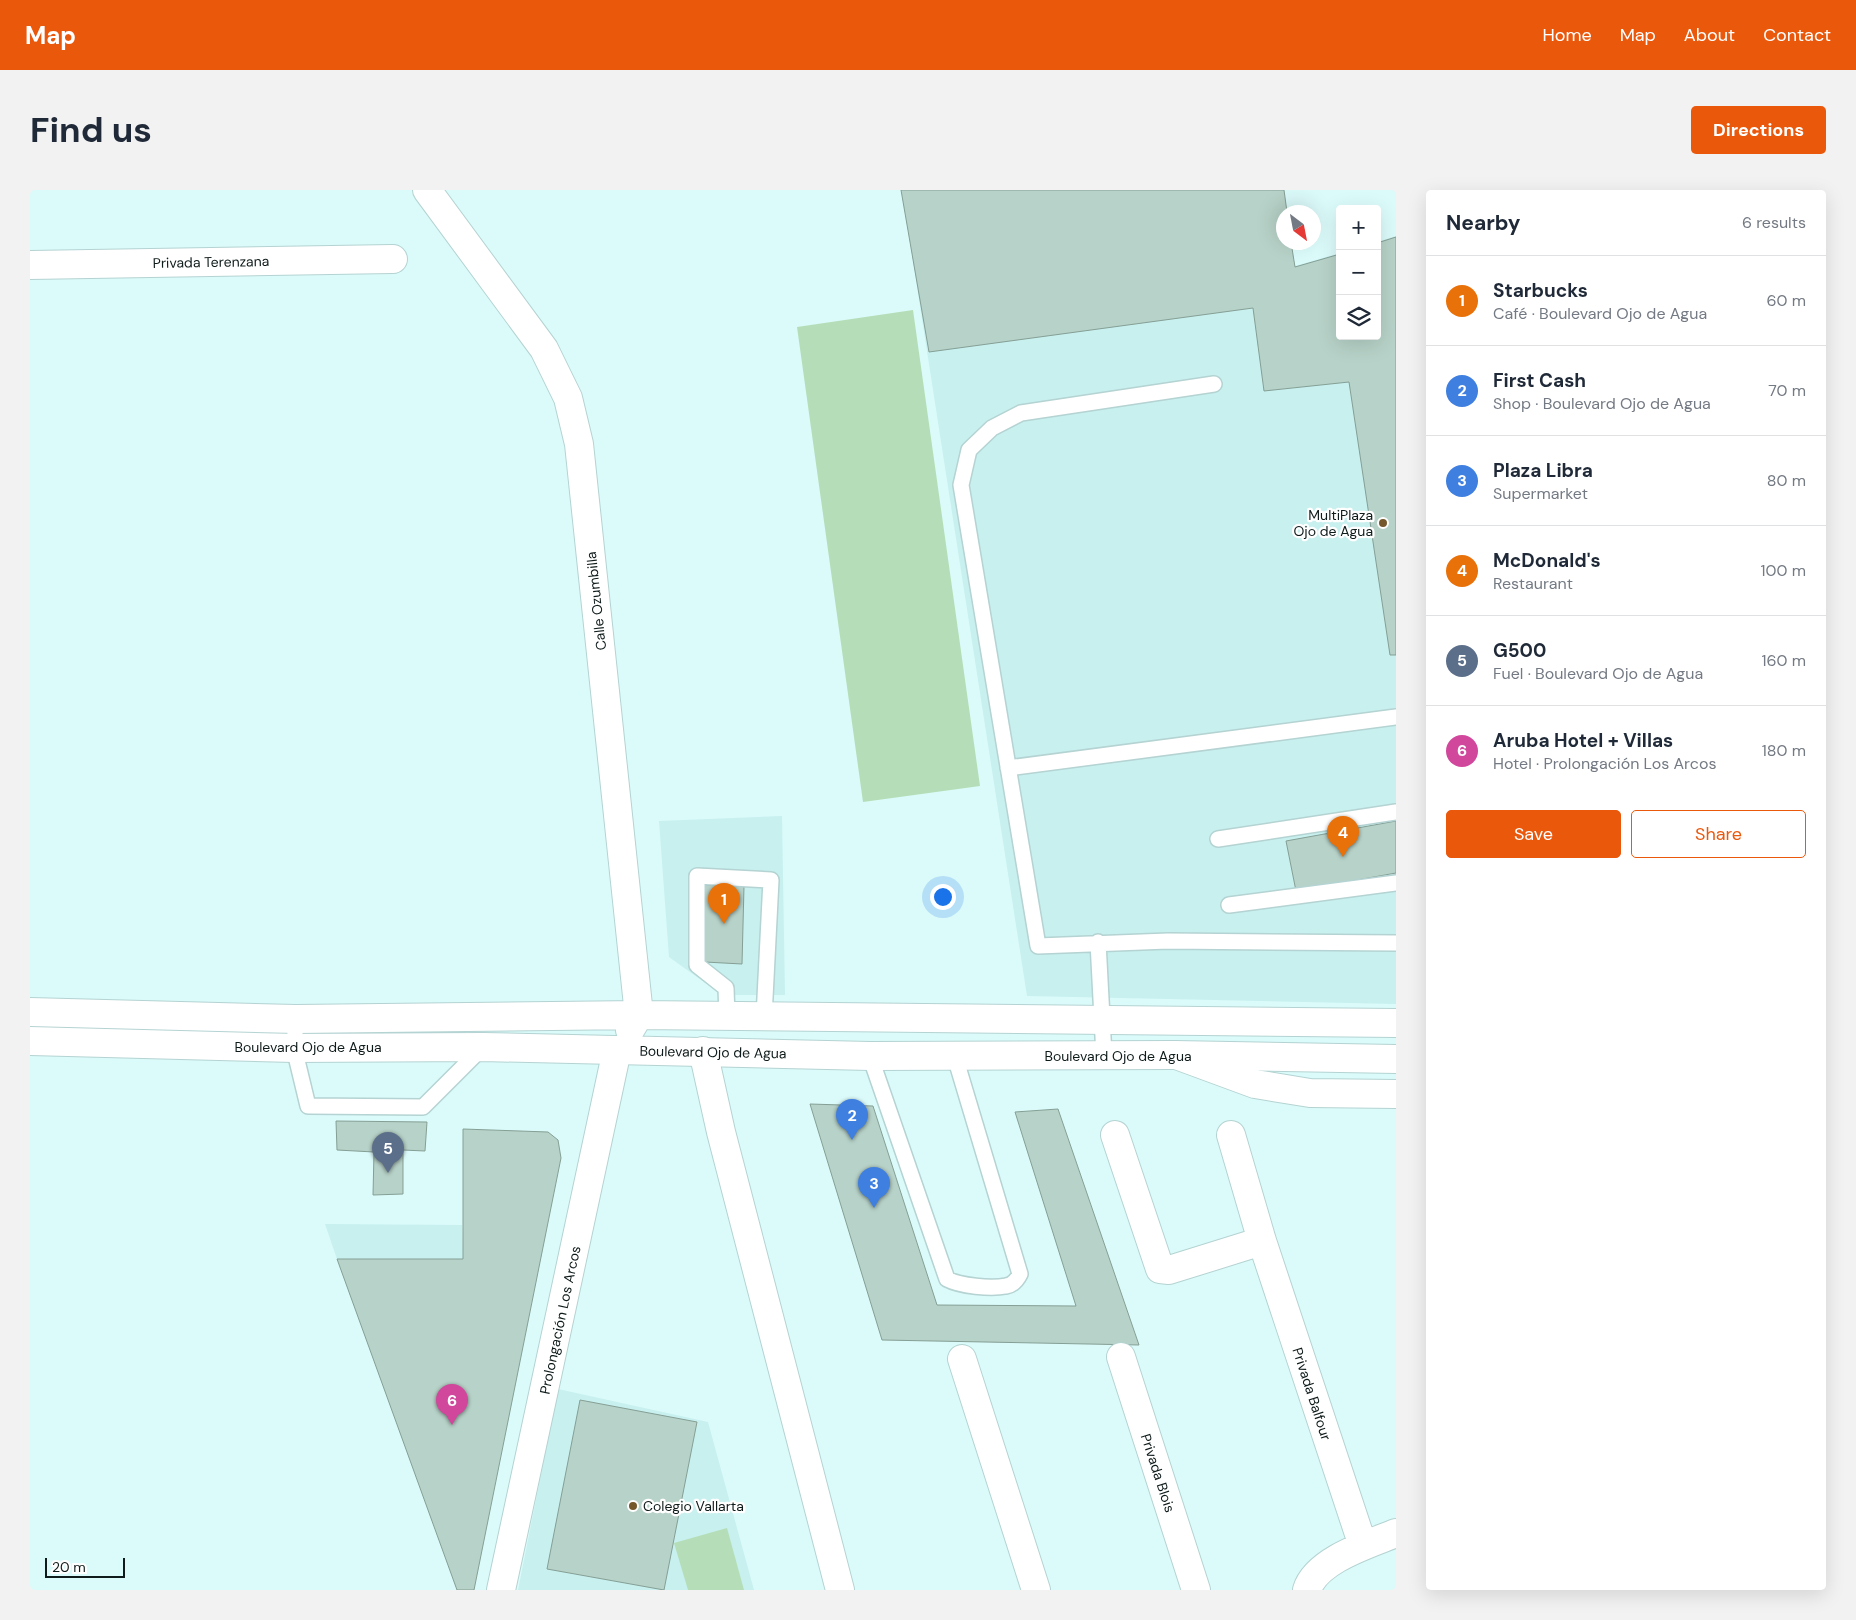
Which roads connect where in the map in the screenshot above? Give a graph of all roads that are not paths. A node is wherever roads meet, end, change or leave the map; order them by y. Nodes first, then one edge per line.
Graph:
1 (427, 190) edge
2 (393, 259) dead end
3 (30, 265) edge
4 (1214, 384) dead end
5 (1396, 717) edge
6 (1008, 768) junction
7 (1396, 812) edge
8 (1218, 839) dead end
9 (1396, 883) edge
10 (1229, 906) dead end
11 (1098, 942) junction
12 (1396, 943) edge
13 (30, 1012) edge
14 (639, 1015) junction
15 (727, 1017) junction
16 (764, 1017) junction
17 (296, 1019) junction
18 (1102, 1022) junction
19 (1396, 1023) edge
20 (30, 1042) edge
21 (482, 1047) junction
22 (294, 1048) junction
23 (617, 1050) junction
24 (703, 1051) junction
25 (1175, 1055) junction
26 (870, 1056) junction
27 (1104, 1056) junction
28 (955, 1057) junction
29 (1396, 1058) edge
30 (1396, 1094) edge
31 (1115, 1135) dead end
32 (1231, 1135) dead end
33 (1262, 1241) junction
34 (1121, 1357) dead end
35 (962, 1358) dead end
36 (1396, 1532) edge
37 (1362, 1546) junction
38 (501, 1590) edge
39 (840, 1590) edge
40 (1036, 1590) edge
41 (1196, 1590) edge
42 (1306, 1590) edge

1 - 14 street, Calle Ozumbilla
2 - 3 street, Privada Terenzana
4 - 6 lane
5 - 6 lane
6 - 11 lane
7 - 8 lane
9 - 10 lane
11 - 12 lane
11 - 18 lane
13 - 17 street, Boulevard Ojo de Agua
14 - 15 street, Boulevard Ojo de Agua
14 - 17 street, Boulevard Ojo de Agua
14 - 23 street
15 - 16 street, Boulevard Ojo de Agua
15 - 16 lane
16 - 18 street, Boulevard Ojo de Agua
17 - 22 lane
18 - 19 street, Boulevard Ojo de Agua
18 - 27 lane
20 - 22 street, Boulevard Ojo de Agua
21 - 22 street, Boulevard Ojo de Agua
21 - 22 lane
21 - 23 street, Boulevard Ojo de Agua
23 - 24 street, Boulevard Ojo de Agua
23 - 38 street, Prolongación Los Arcos
24 - 26 street, Boulevard Ojo de Agua
24 - 39 street
25 - 27 street, Boulevard Ojo de Agua
25 - 29 street, Boulevard Ojo de Agua
25 - 30 street
26 - 28 street, Boulevard Ojo de Agua
26 - 28 lane
27 - 28 street, Boulevard Ojo de Agua
31 - 33 street
32 - 33 street, Privada Balfour
33 - 37 street, Privada Balfour
34 - 41 street, Privada Blois
35 - 40 street
36 - 37 street
37 - 42 street

